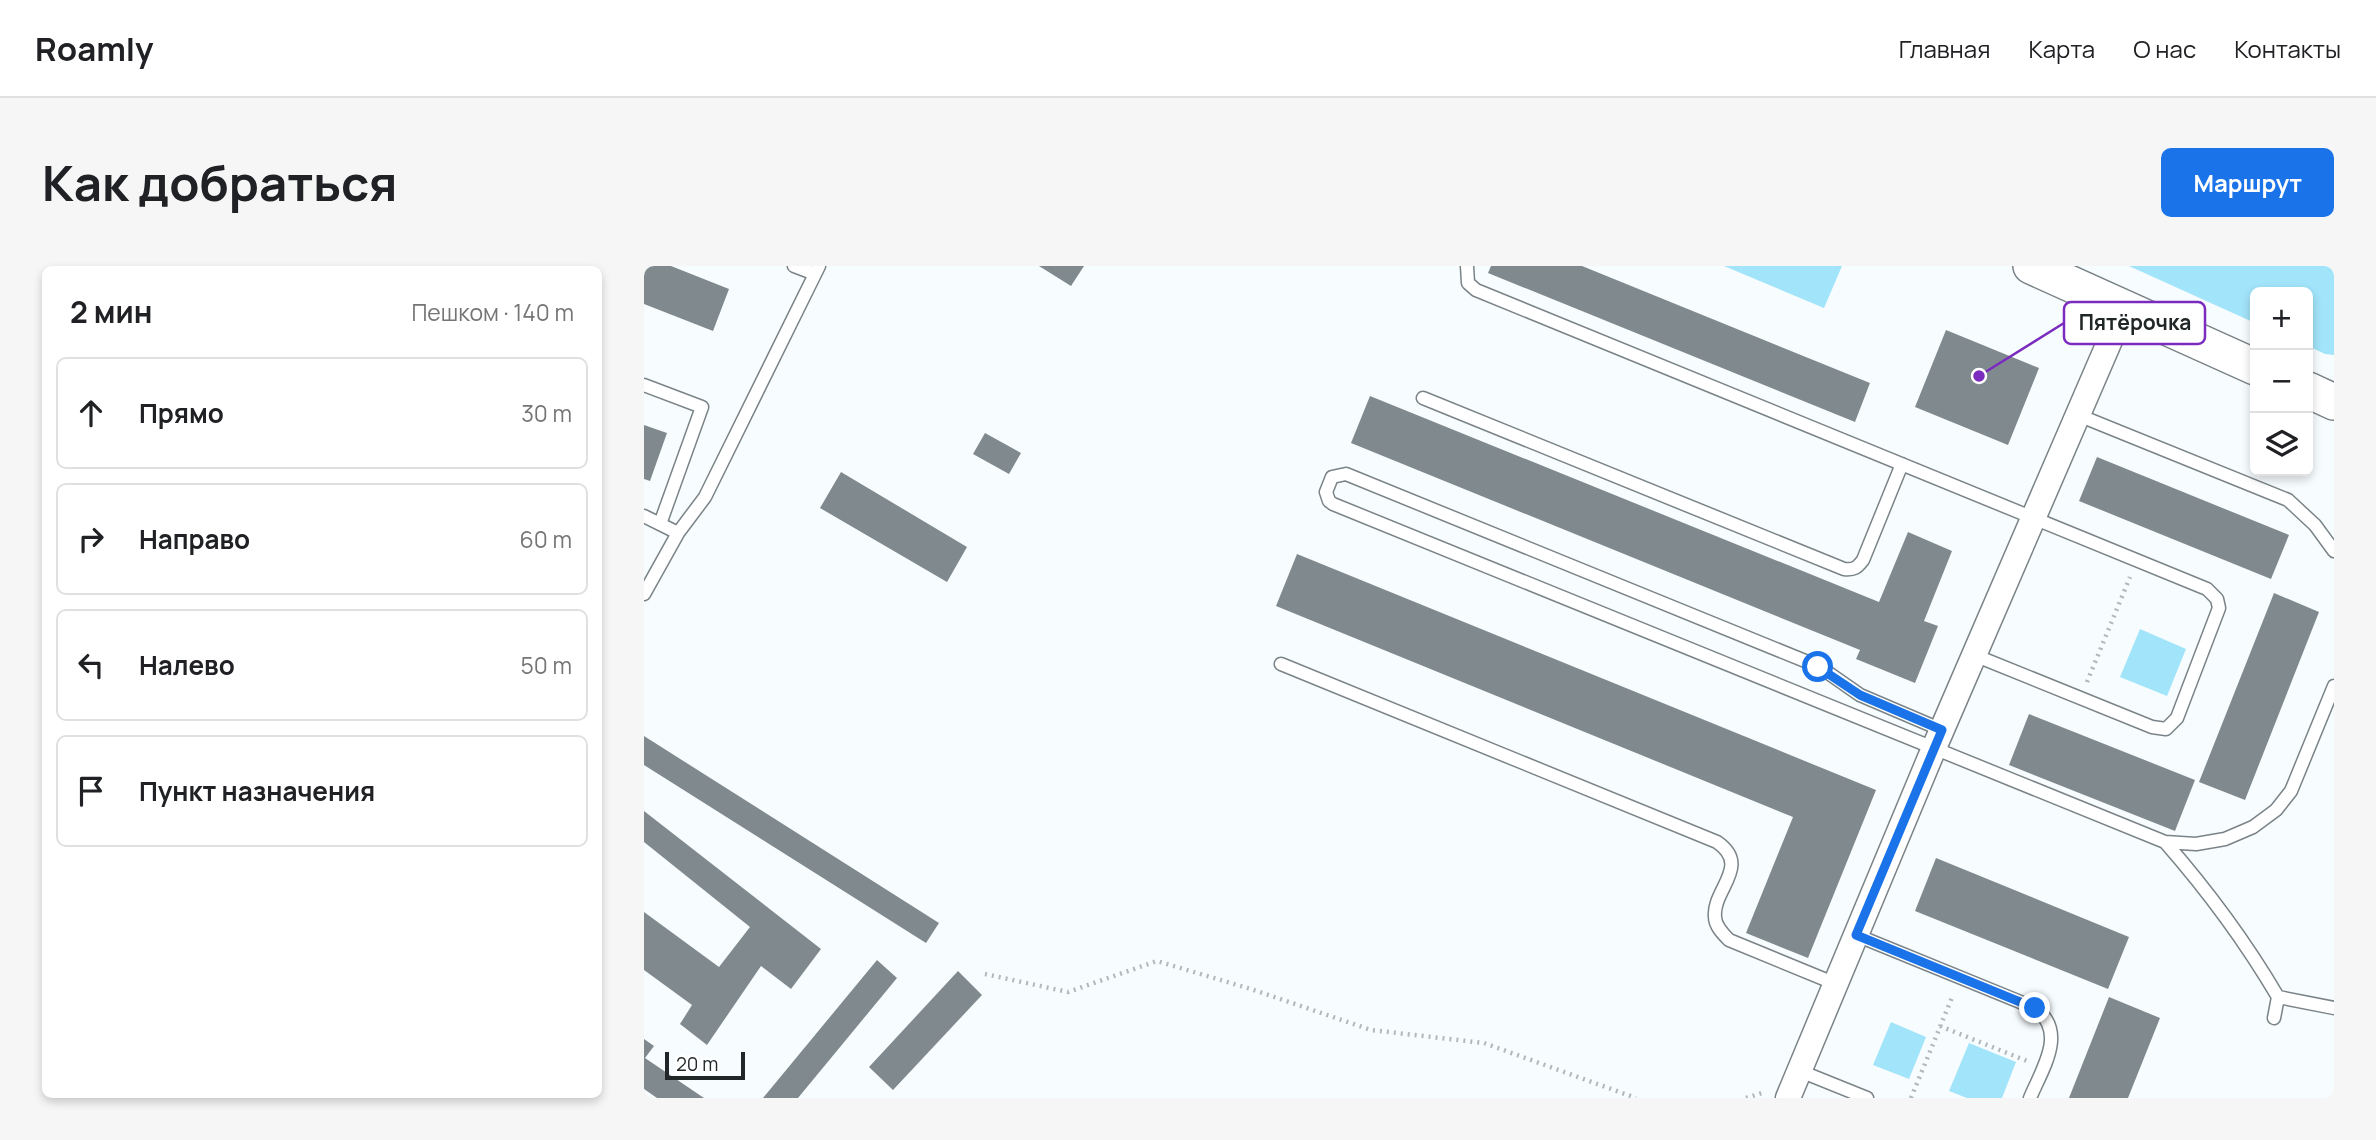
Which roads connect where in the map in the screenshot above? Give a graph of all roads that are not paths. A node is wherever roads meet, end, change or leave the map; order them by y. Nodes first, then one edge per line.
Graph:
1 (794, 266) edge
2 (1467, 266) edge
3 (2031, 266) edge
4 (817, 270) edge
5 (2124, 308) junction
6 (2250, 365) edge
7 (644, 385) edge
8 (2313, 392) edge
9 (1423, 398) dead end
10 (2334, 402) edge
11 (2078, 415) junction
12 (1902, 464) junction
13 (644, 516) edge
14 (2034, 518) junction
15 (660, 524) junction
16 (678, 533) junction
17 (2334, 551) edge
18 (644, 594) edge
19 (1975, 655) junction
20 (1281, 664) dead end
21 (2334, 686) edge
22 (1938, 739) junction
23 (2165, 842) junction
24 (1856, 935) junction
25 (1836, 984) junction
26 (2278, 997) junction
27 (2334, 1007) edge
28 (2274, 1018) dead end
29 (1800, 1071) junction
30 (1788, 1098) edge
31 (1867, 1098) edge
32 (2030, 1098) edge

1 - 4 lane
2 - 12 lane
3 - 5 main road
4 - 16 lane
5 - 6 main road
5 - 11 street
7 - 15 lane
8 - 10 main road
9 - 12 lane
11 - 14 street
11 - 17 lane
12 - 14 lane
13 - 15 lane
14 - 19 street
14 - 19 lane
15 - 16 lane
16 - 18 lane
19 - 22 street
20 - 25 lane
21 - 23 lane
22 - 22 lane
22 - 23 lane
22 - 24 street
23 - 26 lane
24 - 25 street
24 - 32 lane
25 - 29 street
26 - 27 lane
26 - 28 lane
29 - 30 street
29 - 31 lane

